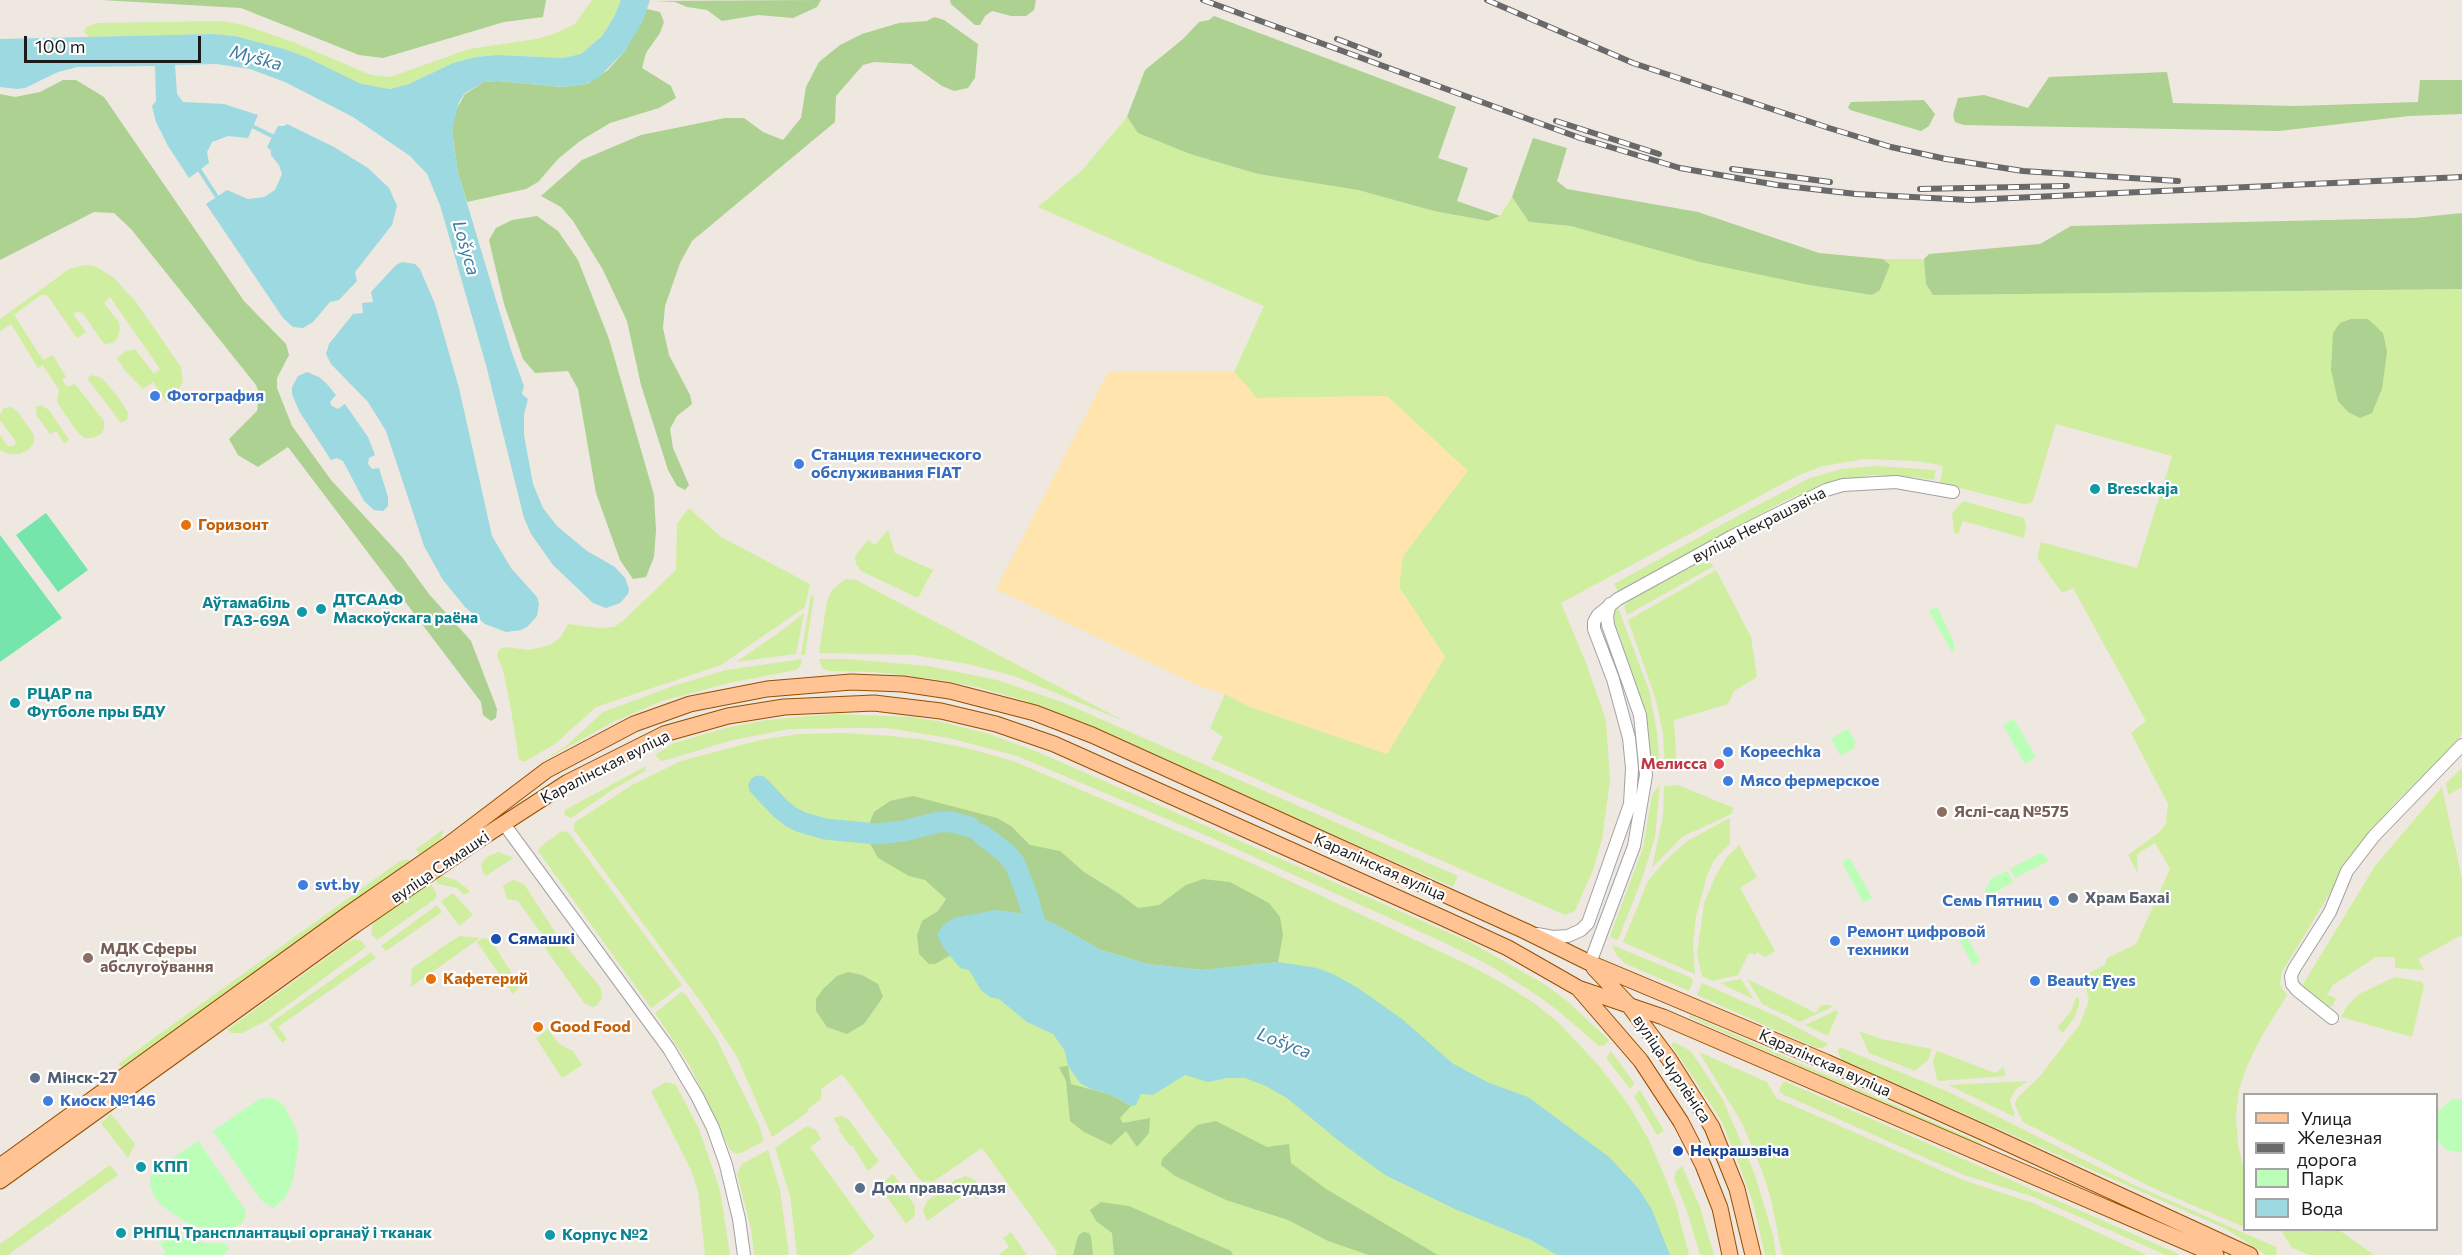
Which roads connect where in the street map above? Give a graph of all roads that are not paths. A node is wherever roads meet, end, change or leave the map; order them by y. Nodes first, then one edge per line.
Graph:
1 (1953, 492) dead end
2 (1610, 604) junction
3 (2462, 745) edge
4 (1220, 794) junction
5 (493, 810) junction
6 (1211, 814) junction
7 (504, 824) junction
8 (1525, 931) junction
9 (1590, 963) junction
10 (1578, 988) junction
11 (1627, 1003) junction
12 (1663, 1017) junction
13 (2332, 1018) dead end
14 (1649, 1034) junction
15 (2046, 1160) junction
16 (0, 1166) edge
17 (2039, 1179) junction
18 (0, 1181) edge
19 (744, 1255) edge
20 (1730, 1255) edge
21 (1753, 1255) edge
22 (2216, 1255) edge
23 (2250, 1255) edge

1 - 2 street, вуліца Некрашэвіча
2 - 8 street, вуліца Некрашэвіча
2 - 9 street
3 - 13 street
4 - 5 main road, Каралінская вуліца
4 - 6 main road
4 - 8 main road, Каралінская вуліца
5 - 7 main road
5 - 16 main road, вуліца Сямашкі
6 - 7 main road, Каралінская вуліца
6 - 10 main road, Каралінская вуліца
7 - 18 main road, вуліца Сямашкі
7 - 19 street, вуліца Сямашкі
8 - 9 main road, Каралінская вуліца
9 - 10 main road
9 - 11 main road, вуліца Чурлёніса
9 - 15 main road, Каралінская вуліца
10 - 11 main road, Каралінская вуліца
10 - 20 main road, вуліца Чурлёніса
11 - 12 main road, Каралінская вуліца
11 - 14 main road, вуліца Чурлёніса
12 - 14 main road
12 - 17 main road, Каралінская вуліца
14 - 21 main road, вуліца Чурлёніса
15 - 17 main road
15 - 23 main road, Каралінская вуліца
17 - 22 main road, Каралінская вуліца

